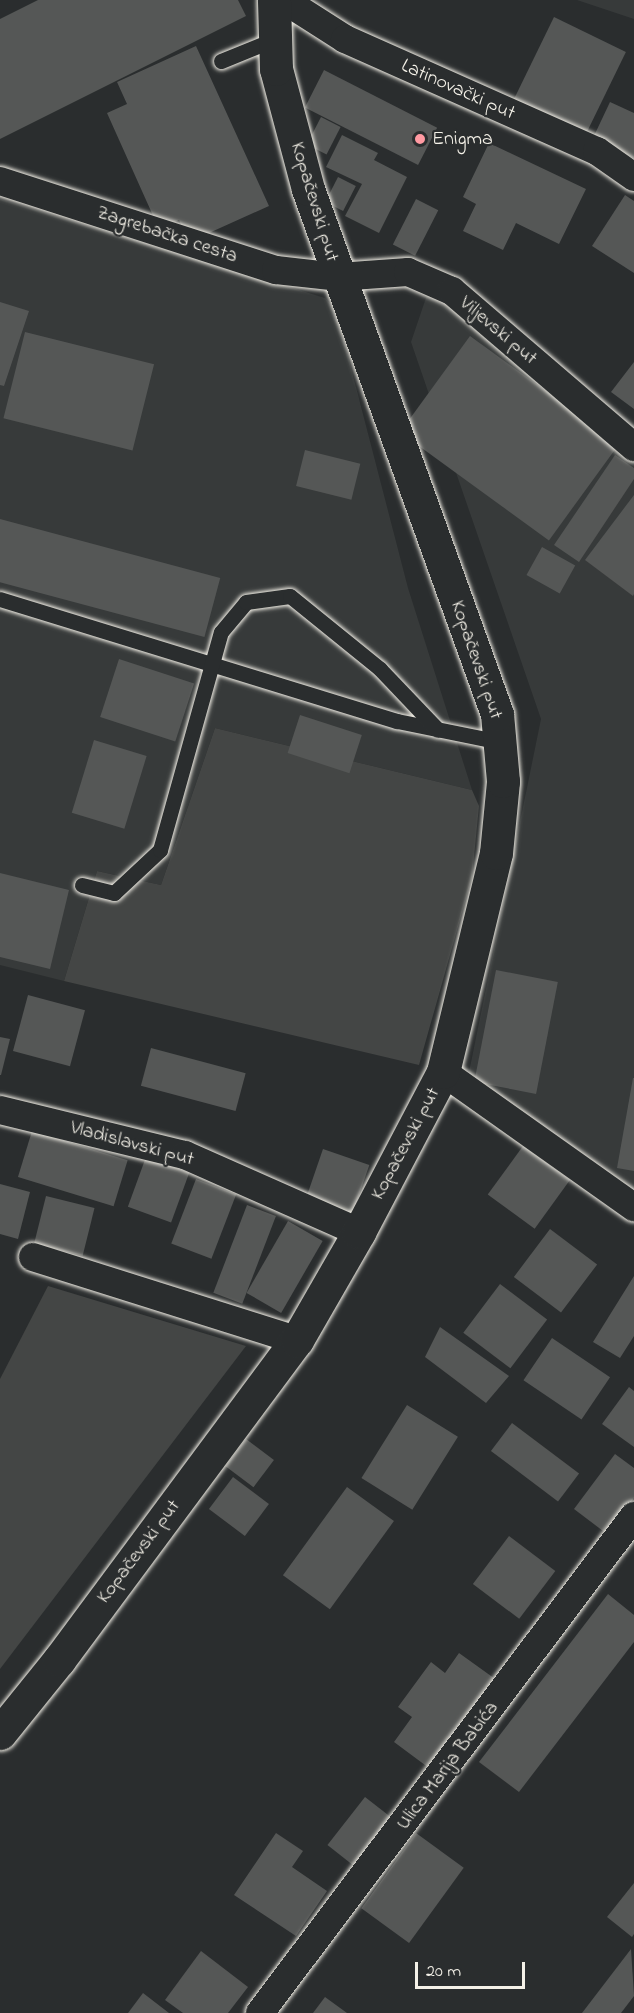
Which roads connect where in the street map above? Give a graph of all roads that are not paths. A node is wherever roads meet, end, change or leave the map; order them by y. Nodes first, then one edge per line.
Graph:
1 (274, 0) edge
2 (284, 0) edge
3 (275, 39) junction
4 (221, 61) dead end
5 (634, 177) edge
6 (0, 181) edge
7 (338, 278) junction
8 (634, 447) edge
9 (0, 598) edge
10 (212, 664) junction
11 (438, 730) junction
12 (500, 742) junction
13 (82, 885) dead end
14 (443, 1072) junction
15 (0, 1110) edge
16 (634, 1207) edge
17 (359, 1232) junction
18 (33, 1257) dead end
19 (297, 1340) junction
20 (634, 1516) edge
21 (0, 1733) edge
22 (260, 2013) edge

1 - 3 street, Kopačevski put
2 - 5 street, Latinovački put
3 - 4 lane
3 - 7 street, Kopačevski put
6 - 7 street, Zagrebačka cesta
7 - 8 street, Viljevski put
7 - 12 street, Kopačevski put
9 - 10 lane
10 - 11 lane
10 - 11 lane
10 - 13 lane
11 - 12 lane
12 - 14 street, Kopačevski put
14 - 16 street
14 - 17 street, Kopačevski put
15 - 17 street, Vladislavski put
17 - 19 street, Kopačevski put
18 - 19 street
19 - 21 street, Kopačevski put
20 - 22 street, Ulica Marija Babića

